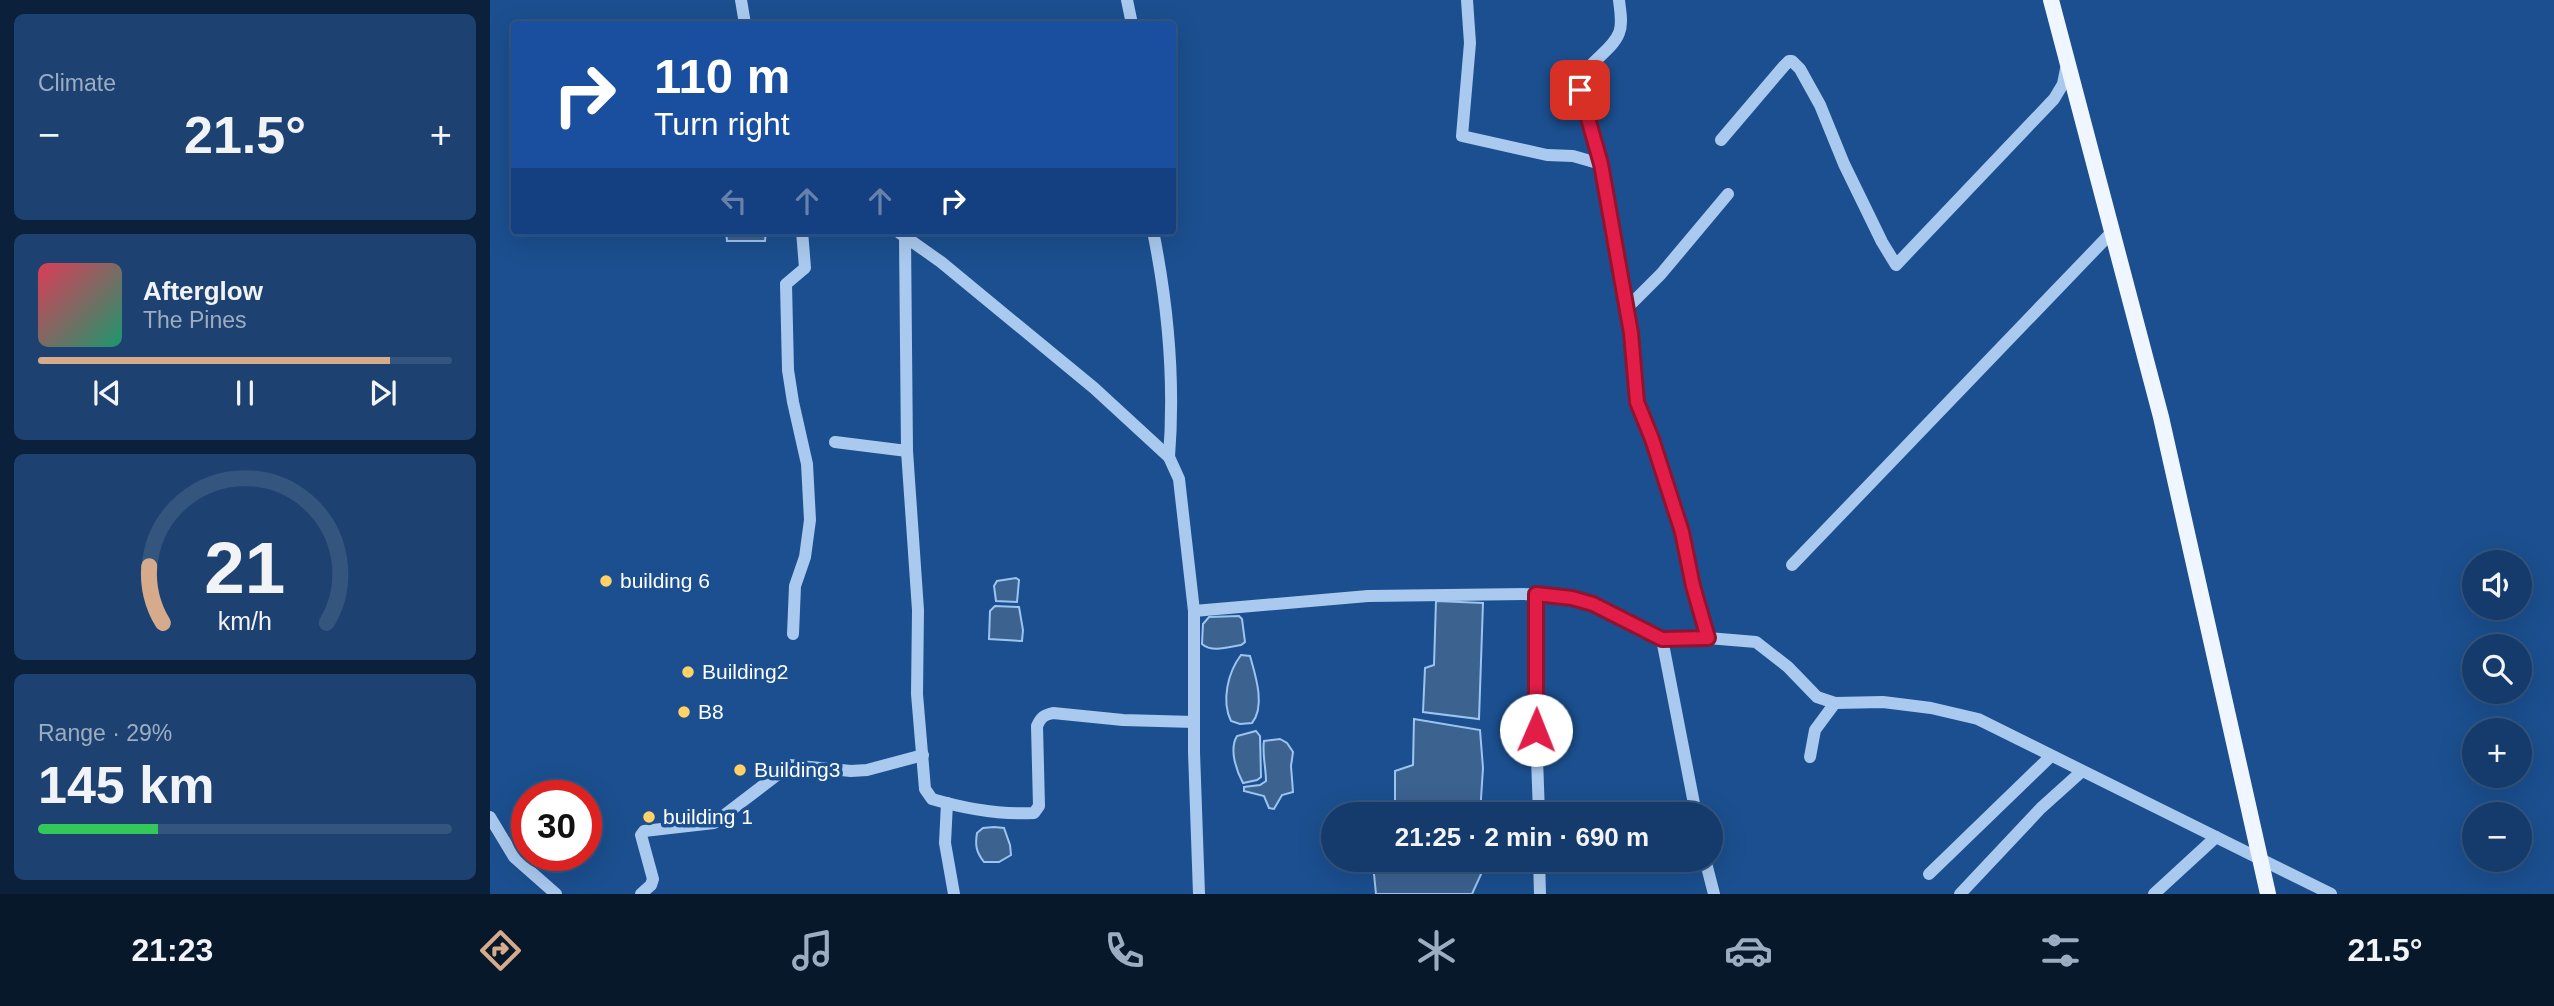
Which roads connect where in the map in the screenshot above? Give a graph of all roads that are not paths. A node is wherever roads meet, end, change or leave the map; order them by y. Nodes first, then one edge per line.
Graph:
1 (741, 0) edge
2 (1128, 0) edge
3 (1467, 0) edge
4 (1619, 0) edge
5 (2051, 0) edge
6 (744, 21) edge
7 (1132, 21) edge
8 (2067, 60) junction
9 (1721, 141) dead end
10 (1601, 164) junction
11 (1728, 194) dead end
12 (2113, 231) junction
13 (802, 235) edge
14 (901, 235) edge
15 (902, 235) edge
16 (1154, 235) edge
17 (1626, 309) junction
18 (835, 442) dead end
19 (907, 451) junction
20 (1169, 457) junction
21 (1792, 565) dead end
22 (1536, 594) junction
23 (1194, 611) junction
24 (793, 634) dead end
25 (1708, 638) junction
26 (1662, 639) junction
27 (1835, 703) junction
28 (1194, 722) junction
29 (923, 755) junction
30 (2051, 756) junction
31 (1810, 757) dead end
32 (2081, 772) junction
33 (1539, 802) edge
34 (1694, 802) edge
35 (947, 803) junction
36 (490, 817) edge
37 (2216, 838) junction
38 (2259, 856) junction
39 (1539, 872) edge
40 (1708, 872) edge
41 (1929, 874) dead end
42 (556, 894) edge
43 (641, 894) edge
44 (954, 894) edge
45 (1199, 894) edge
46 (1540, 894) edge
47 (1714, 894) edge
48 (1960, 894) edge
49 (2154, 894) edge
50 (2269, 894) edge
51 (2330, 894) edge

1 - 6 street
2 - 7 street
3 - 10 street
4 - 10 street
5 - 8 main road
8 - 9 street
8 - 12 main road
10 - 17 street
11 - 17 street
12 - 21 street
12 - 38 main road
13 - 24 street
14 - 19 street
15 - 20 street
16 - 20 street
17 - 25 street
18 - 19 street
19 - 29 street
20 - 23 street
22 - 23 street
22 - 26 street
22 - 33 street
23 - 28 street
25 - 26 street
25 - 27 street
26 - 34 street
27 - 30 street
27 - 31 street
28 - 35 street
28 - 45 street
29 - 35 street
29 - 43 street
30 - 32 street
30 - 41 street
32 - 37 street
32 - 48 street
35 - 44 street
36 - 42 street
37 - 38 street
37 - 49 street
38 - 50 main road
38 - 51 street
39 - 46 street
40 - 47 street

